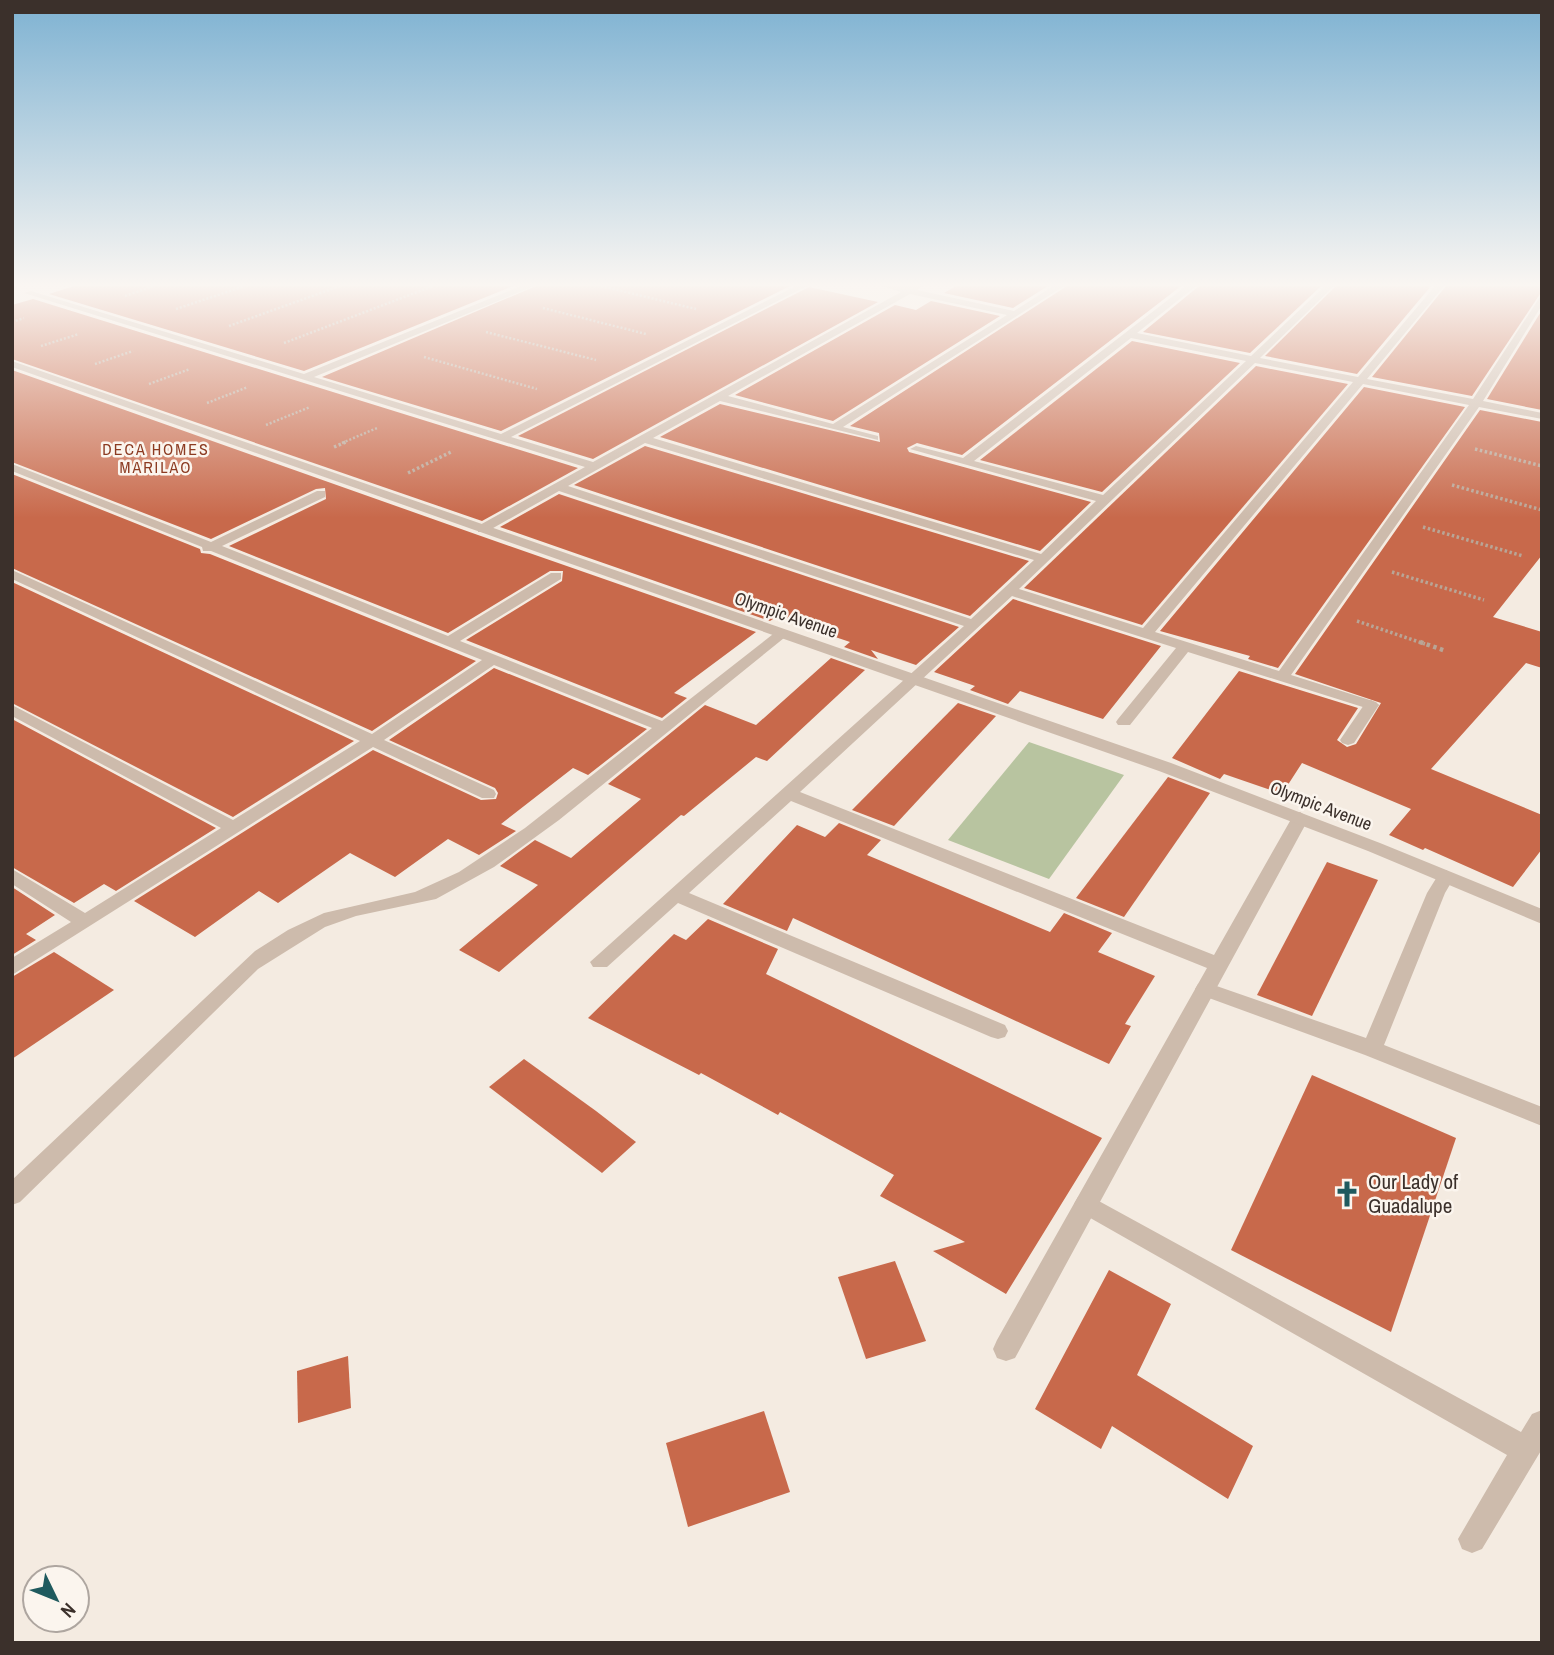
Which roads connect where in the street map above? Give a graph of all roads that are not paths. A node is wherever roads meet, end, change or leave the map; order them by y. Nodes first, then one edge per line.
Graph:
1 (260, 363) edge
2 (339, 363) edge
3 (650, 363) edge
4 (780, 363) edge
5 (937, 363) edge
6 (1093, 363) edge
7 (1250, 363) edge
8 (1275, 363) edge
9 (1373, 363) edge
10 (1501, 363) edge
11 (12, 365) edge
12 (305, 377) junction
13 (1359, 380) junction
14 (719, 397) junction
15 (1476, 403) junction
16 (1542, 416) edge
17 (835, 427) junction
18 (501, 438) junction
19 (874, 438) dead end
20 (644, 439) junction
21 (916, 449) dead end
22 (965, 462) junction
23 (594, 466) junction
24 (12, 467) edge
25 (558, 487) junction
26 (321, 494) dead end
27 (1106, 500) junction
28 (482, 529) junction
29 (208, 548) junction
30 (1044, 558) junction
31 (12, 575) edge
32 (556, 576) dead end
33 (1010, 590) junction
34 (974, 625) junction
35 (782, 634) junction
36 (1146, 634) junction
37 (448, 642) junction
38 (1185, 646) junction
39 (492, 659) junction
40 (1282, 677) junction
41 (915, 680) junction
42 (12, 710) edge
43 (1124, 722) dead end
44 (663, 727) junction
45 (1348, 740) dead end
46 (372, 741) junction
47 (488, 794) dead end
48 (789, 794) junction
49 (1300, 818) junction
50 (234, 828) junction
51 (12, 874) edge
52 (1446, 876) junction
53 (676, 895) junction
54 (1542, 917) edge
55 (85, 922) junction
56 (600, 962) dead end
57 (1219, 964) junction
58 (12, 968) edge
59 (1205, 989) junction
60 (998, 1031) dead end
61 (1372, 1049) junction
62 (1542, 1117) edge
63 (12, 1195) edge
64 (1086, 1204) junction
65 (1006, 1349) dead end
66 (1542, 1423) edge
67 (1524, 1449) junction
68 (1472, 1539) dead end

1 - 12 street
2 - 12 street
3 - 18 street
4 - 14 street
5 - 17 street
6 - 22 street
7 - 27 street
8 - 13 street
9 - 13 street
10 - 15 street
11 - 28 street, Olympic Avenue
12 - 18 street
13 - 15 street
13 - 36 street
14 - 17 street
14 - 20 street
15 - 16 street
15 - 40 street
17 - 19 street
18 - 23 street
20 - 23 street
20 - 30 street
21 - 22 street
22 - 27 street
23 - 25 street
24 - 29 street
25 - 28 street
25 - 34 street
26 - 29 street
27 - 30 street
28 - 35 street, Olympic Avenue
29 - 37 street
30 - 33 street
31 - 46 street
32 - 37 street
33 - 34 street
33 - 36 street
34 - 41 street
35 - 41 street, Olympic Avenue
35 - 44 street
36 - 38 street
37 - 39 street
38 - 40 street
38 - 43 street
39 - 44 street
39 - 46 street
40 - 45 street
41 - 48 street
41 - 49 street, Olympic Avenue
42 - 50 street
44 - 63 street
46 - 47 street
46 - 50 street
48 - 53 street
48 - 57 street
49 - 52 street, Olympic Avenue
49 - 57 street
50 - 55 street
51 - 55 street
52 - 54 street, Olympic Avenue
52 - 61 street
53 - 56 street
53 - 60 street
55 - 58 street
57 - 59 street
59 - 61 street
59 - 64 street
61 - 62 street
64 - 65 street
64 - 67 street
66 - 67 street
67 - 68 street

